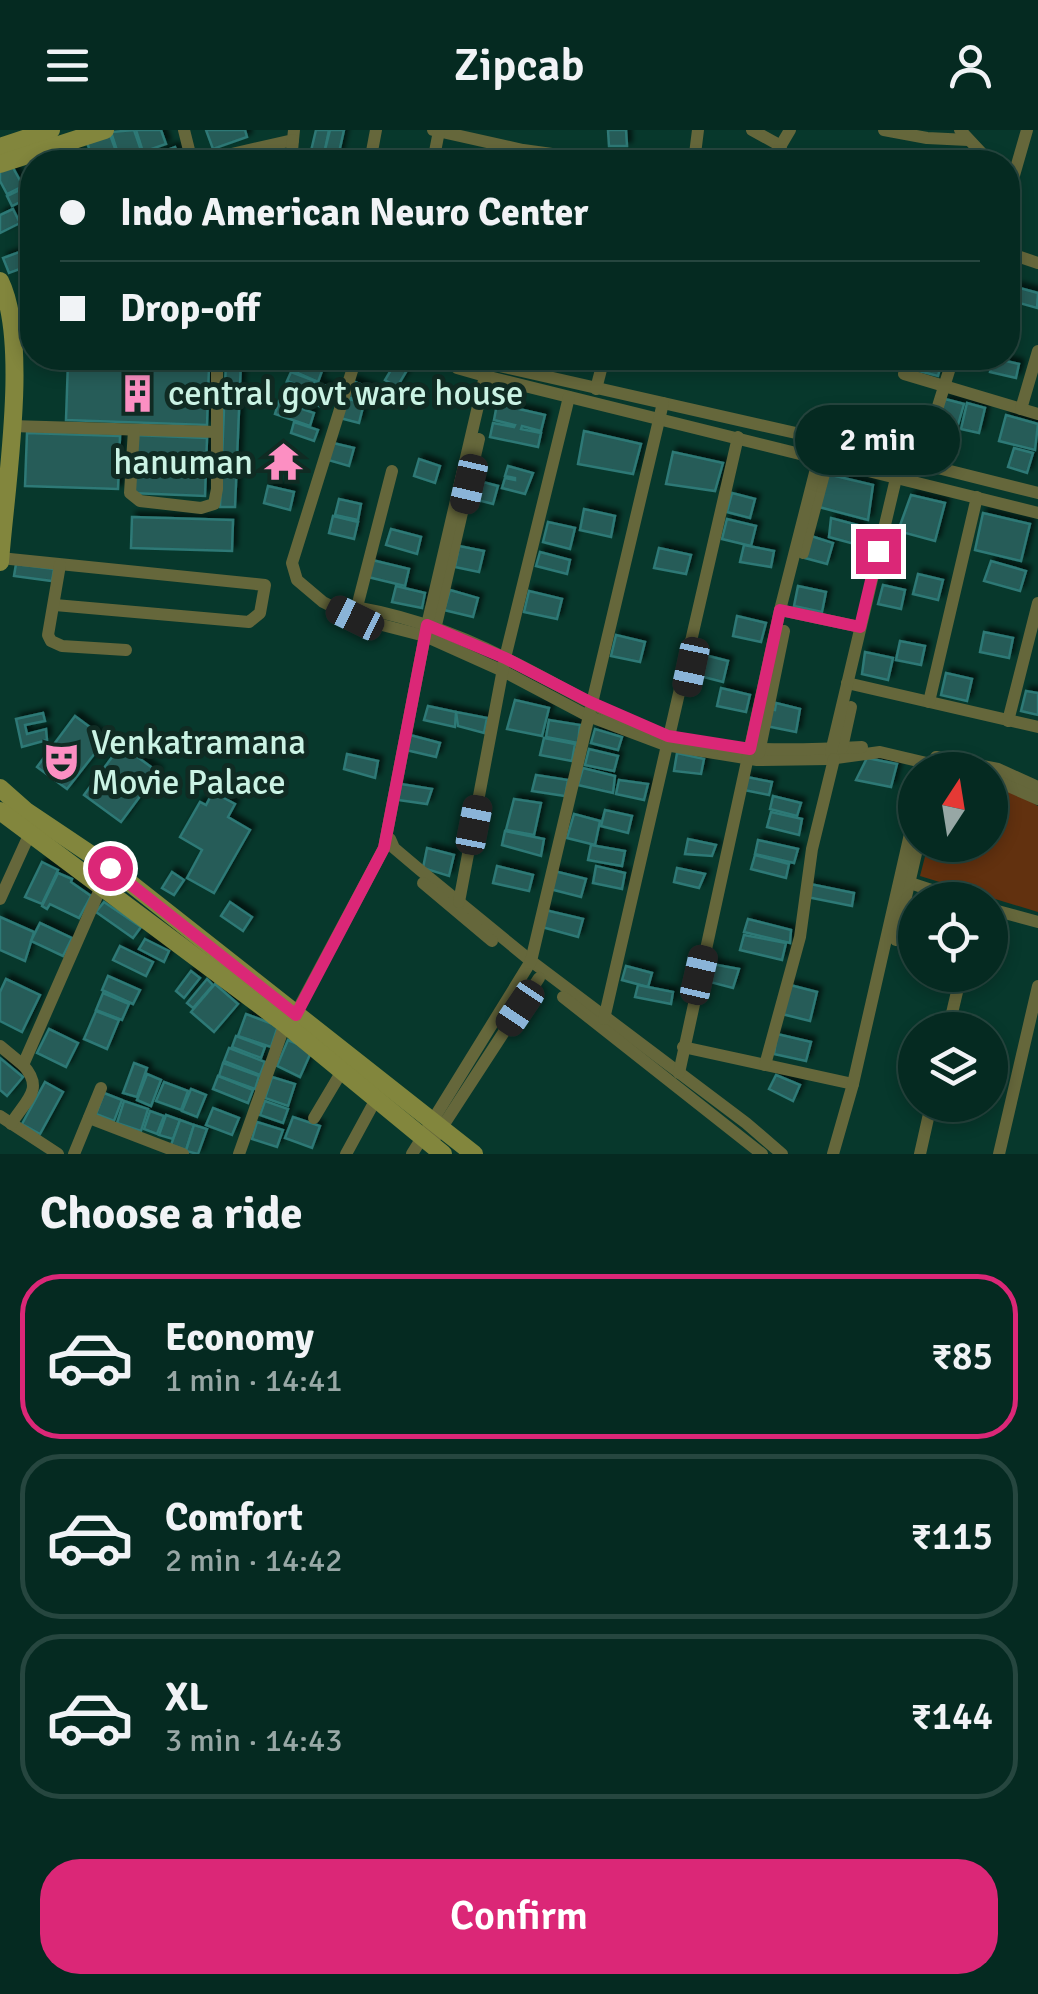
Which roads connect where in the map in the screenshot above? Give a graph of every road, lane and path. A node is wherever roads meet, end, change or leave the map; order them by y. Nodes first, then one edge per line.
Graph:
1 (50, 130) edge
2 (104, 130) edge
3 (752, 130) edge
4 (790, 130) edge
5 (884, 130) edge
6 (436, 131) edge
7 (293, 135) edge
8 (964, 135) edge
9 (25, 146) edge
10 (781, 146) junction
11 (0, 147) edge
12 (261, 150) edge
13 (523, 150) edge
14 (779, 150) edge
15 (0, 164) edge
16 (0, 280) edge
17 (1038, 351) edge
18 (217, 370) edge
19 (352, 370) edge
20 (463, 370) edge
21 (536, 370) edge
22 (601, 370) edge
23 (949, 370) edge
24 (904, 374) dead end
25 (489, 377) junction
26 (944, 384) junction
27 (596, 389) junction
28 (573, 398) junction
29 (666, 404) junction
30 (1021, 409) junction
31 (1038, 414) edge
32 (662, 419) junction
33 (11, 426) junction
34 (134, 430) junction
35 (217, 432) junction
36 (740, 437) junction
37 (823, 458) junction
38 (910, 462) junction
39 (392, 471) dead end
40 (901, 476) junction
41 (1038, 493) edge
42 (980, 498) junction
43 (1038, 513) edge
44 (0, 560) edge
45 (60, 565) junction
46 (323, 602) junction
47 (1038, 603) edge
48 (55, 605) junction
49 (357, 607) junction
50 (784, 611) junction
51 (860, 627) junction
52 (430, 632) junction
53 (1038, 632) edge
54 (126, 650) dead end
55 (508, 667) junction
56 (852, 684) junction
57 (933, 703) junction
58 (592, 711) junction
59 (1012, 722) junction
60 (1038, 727) edge
61 (671, 741) junction
62 (834, 753) junction
63 (753, 754) junction
64 (898, 758) edge
65 (1008, 786) edge
66 (1038, 787) edge
67 (0, 788) edge
68 (1038, 799) edge
69 (0, 810) edge
70 (30, 834) junction
71 (390, 848) junction
72 (904, 862) edge
73 (914, 862) edge
74 (910, 882) edge
75 (101, 886) junction
76 (0, 899) edge
77 (459, 902) junction
78 (1008, 913) edge
79 (1038, 922) edge
80 (898, 929) edge
81 (532, 969) junction
82 (1038, 986) edge
83 (604, 1019) junction
84 (290, 1020) junction
85 (0, 1046) edge
86 (683, 1047) junction
87 (23, 1065) junction
88 (765, 1065) junction
89 (342, 1071) junction
90 (679, 1073) junction
91 (853, 1084) junction
92 (101, 1088) dead end
93 (376, 1099) junction
94 (90, 1118) junction
95 (314, 1118) dead end
96 (6, 1120) edge
97 (927, 1122) edge
98 (434, 1137) edge
99 (58, 1154) edge
100 (74, 1154) edge
101 (183, 1154) edge
102 (239, 1154) edge
103 (346, 1154) edge
104 (412, 1154) edge
105 (474, 1154) edge
106 (762, 1154) edge
107 (782, 1154) edge
108 (833, 1154) edge
109 (840, 1154) edge
110 (920, 1154) edge
111 (999, 1154) edge

1 - 9 main road
2 - 9 main road
3 - 10 street
4 - 10 street
5 - 8 street
6 - 13 street
7 - 12 street
9 - 11 main road
9 - 15 main road
10 - 14 street
16 - 33 main road
17 - 30 street
18 - 35 street
19 - 46 street
20 - 25 street
21 - 27 street
22 - 27 street
23 - 26 street
24 - 26 street
25 - 28 street
25 - 52 street
26 - 30 street
26 - 38 street
27 - 29 street
28 - 32 street
28 - 55 street
29 - 32 street
29 - 38 street
30 - 31 street
32 - 36 street
32 - 58 street
33 - 34 street
33 - 44 main road
34 - 35 street
34 - 35 street
36 - 37 street
36 - 61 street
37 - 40 street
37 - 50 street
38 - 40 street
38 - 41 street
39 - 49 street
40 - 42 street
40 - 51 street
40 - 56 street
42 - 43 street
42 - 57 street
44 - 45 street
45 - 48 street
45 - 48 street
46 - 49 street
46 - 52 street
47 - 59 street
48 - 54 street
49 - 52 street
50 - 51 street
50 - 63 street
51 - 56 street
52 - 55 street
52 - 71 street
53 - 59 street
55 - 58 street
55 - 77 street
56 - 57 street
56 - 62 street
57 - 59 street
58 - 61 street
58 - 81 street
59 - 60 street
61 - 63 street
61 - 83 street
62 - 63 street
62 - 64 street
62 - 66 street
62 - 88 street
63 - 86 street
65 - 68 street
67 - 84 main road
69 - 70 main road
70 - 75 main road
70 - 76 street
71 - 77 street
71 - 81 street
71 - 84 street
72 - 91 street
73 - 74 street
75 - 84 main road
75 - 87 street
77 - 81 street
78 - 79 street
80 - 109 street
81 - 83 street
81 - 98 street
81 - 106 street
82 - 111 street
83 - 90 street
84 - 89 main road
84 - 98 main road
84 - 102 street
85 - 87 street
86 - 88 street
86 - 90 street
87 - 96 street
88 - 91 street
89 - 93 main road
89 - 95 street
90 - 107 street
91 - 108 street
92 - 94 street
93 - 98 main road
93 - 103 street
94 - 100 street
94 - 101 street
96 - 99 street
97 - 110 street
98 - 104 street
98 - 105 main road

